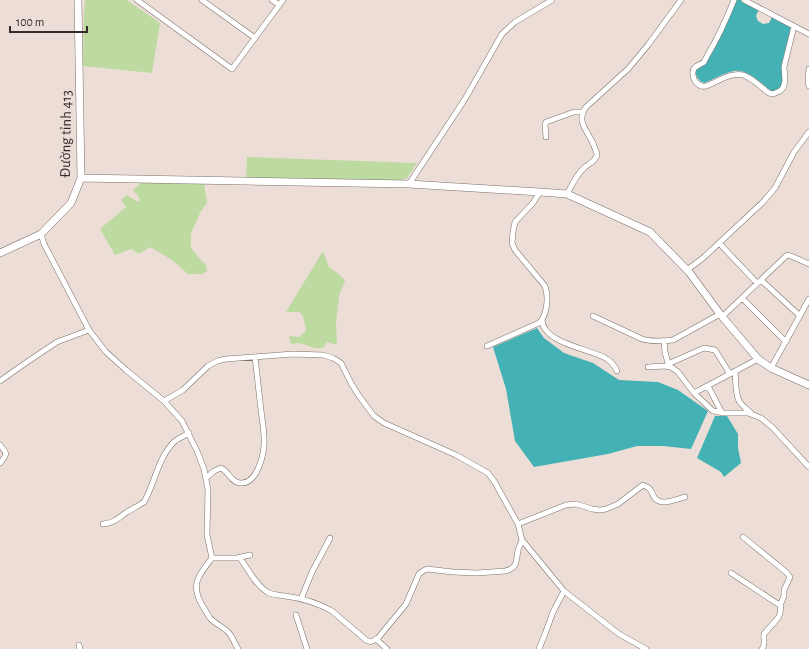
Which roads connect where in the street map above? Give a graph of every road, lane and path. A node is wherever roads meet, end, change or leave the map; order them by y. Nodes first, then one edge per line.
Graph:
1 (78, 0) edge
2 (136, 0) edge
3 (202, 0) edge
4 (272, 0) edge
5 (283, 0) edge
6 (552, 0) edge
7 (681, 0) edge
8 (734, 0) edge
9 (744, 0) edge
10 (279, 5) junction
11 (794, 26) junction
12 (809, 34) edge
13 (255, 38) junction
14 (809, 69) edge
15 (809, 86) edge
16 (582, 112) junction
17 (809, 132) edge
18 (546, 137) dead end
19 (81, 178) junction
20 (409, 184) junction
21 (540, 192) junction
22 (567, 194) junction
23 (41, 234) junction
24 (719, 243) junction
25 (0, 253) edge
26 (809, 264) edge
27 (687, 270) junction
28 (759, 282) junction
29 (742, 298) junction
30 (809, 299) edge
31 (722, 315) junction
32 (593, 316) dead end
33 (800, 316) junction
34 (542, 320) junction
35 (89, 330) junction
36 (664, 341) junction
37 (786, 342) junction
38 (487, 346) dead end
39 (255, 357) junction
40 (758, 359) junction
41 (668, 365) junction
42 (648, 367) dead end
43 (771, 368) junction
44 (617, 372) dead end
45 (732, 373) junction
46 (0, 381) edge
47 (809, 385) edge
48 (708, 386) junction
49 (694, 393) junction
50 (164, 401) junction
51 (722, 413) junction
52 (753, 415) junction
53 (189, 433) junction
54 (0, 445) edge
55 (0, 463) edge
56 (809, 467) edge
57 (206, 478) junction
58 (685, 497) dead end
59 (103, 524) dead end
60 (518, 524) junction
61 (743, 537) dead end
62 (330, 538) dead end
63 (522, 540) junction
64 (250, 555) dead end
65 (212, 558) junction
66 (240, 558) junction
67 (732, 573) dead end
68 (564, 591) junction
69 (301, 599) junction
70 (781, 606) junction
71 (296, 615) dead end
72 (376, 639) junction
73 (238, 649) edge
74 (307, 649) edge
75 (387, 649) edge
76 (539, 649) edge
77 (646, 649) edge
78 (762, 649) edge

1 - 19 street, Đường tỉnh 413
2 - 13 street
3 - 13 street
4 - 10 street
5 - 10 street
6 - 20 street
7 - 16 street
8 - 11 street
9 - 11 street
10 - 13 street
11 - 12 street
14 - 15 street
16 - 18 street
16 - 22 street
17 - 24 street
19 - 20 street
19 - 23 street, Đường tỉnh 413
20 - 21 street
21 - 22 street
21 - 34 street
22 - 27 street
23 - 25 street, Đường tỉnh 413
23 - 35 street
24 - 27 street
24 - 28 street
26 - 28 street
27 - 31 street
28 - 29 street
28 - 33 street
29 - 31 street
29 - 37 street
30 - 33 street
31 - 36 street
31 - 40 street
32 - 36 street
33 - 37 street
34 - 38 street
34 - 44 street
35 - 46 street
35 - 50 street
36 - 41 street
37 - 43 street
39 - 50 street
39 - 57 street
39 - 60 street
40 - 43 street
40 - 45 street
41 - 42 street
41 - 45 street
41 - 49 street
43 - 47 street
45 - 48 street
45 - 52 street
48 - 49 street
48 - 51 street
49 - 51 street
50 - 53 street
51 - 52 street
52 - 56 street
53 - 57 street
53 - 59 street
54 - 55 street
57 - 65 street
58 - 60 street
60 - 63 street
61 - 70 street
62 - 69 street
63 - 68 street
63 - 72 street
64 - 66 street
65 - 66 street
65 - 73 street
66 - 69 street
67 - 70 street
68 - 76 street
68 - 77 street
69 - 72 street
70 - 78 street
71 - 74 street
72 - 75 street

